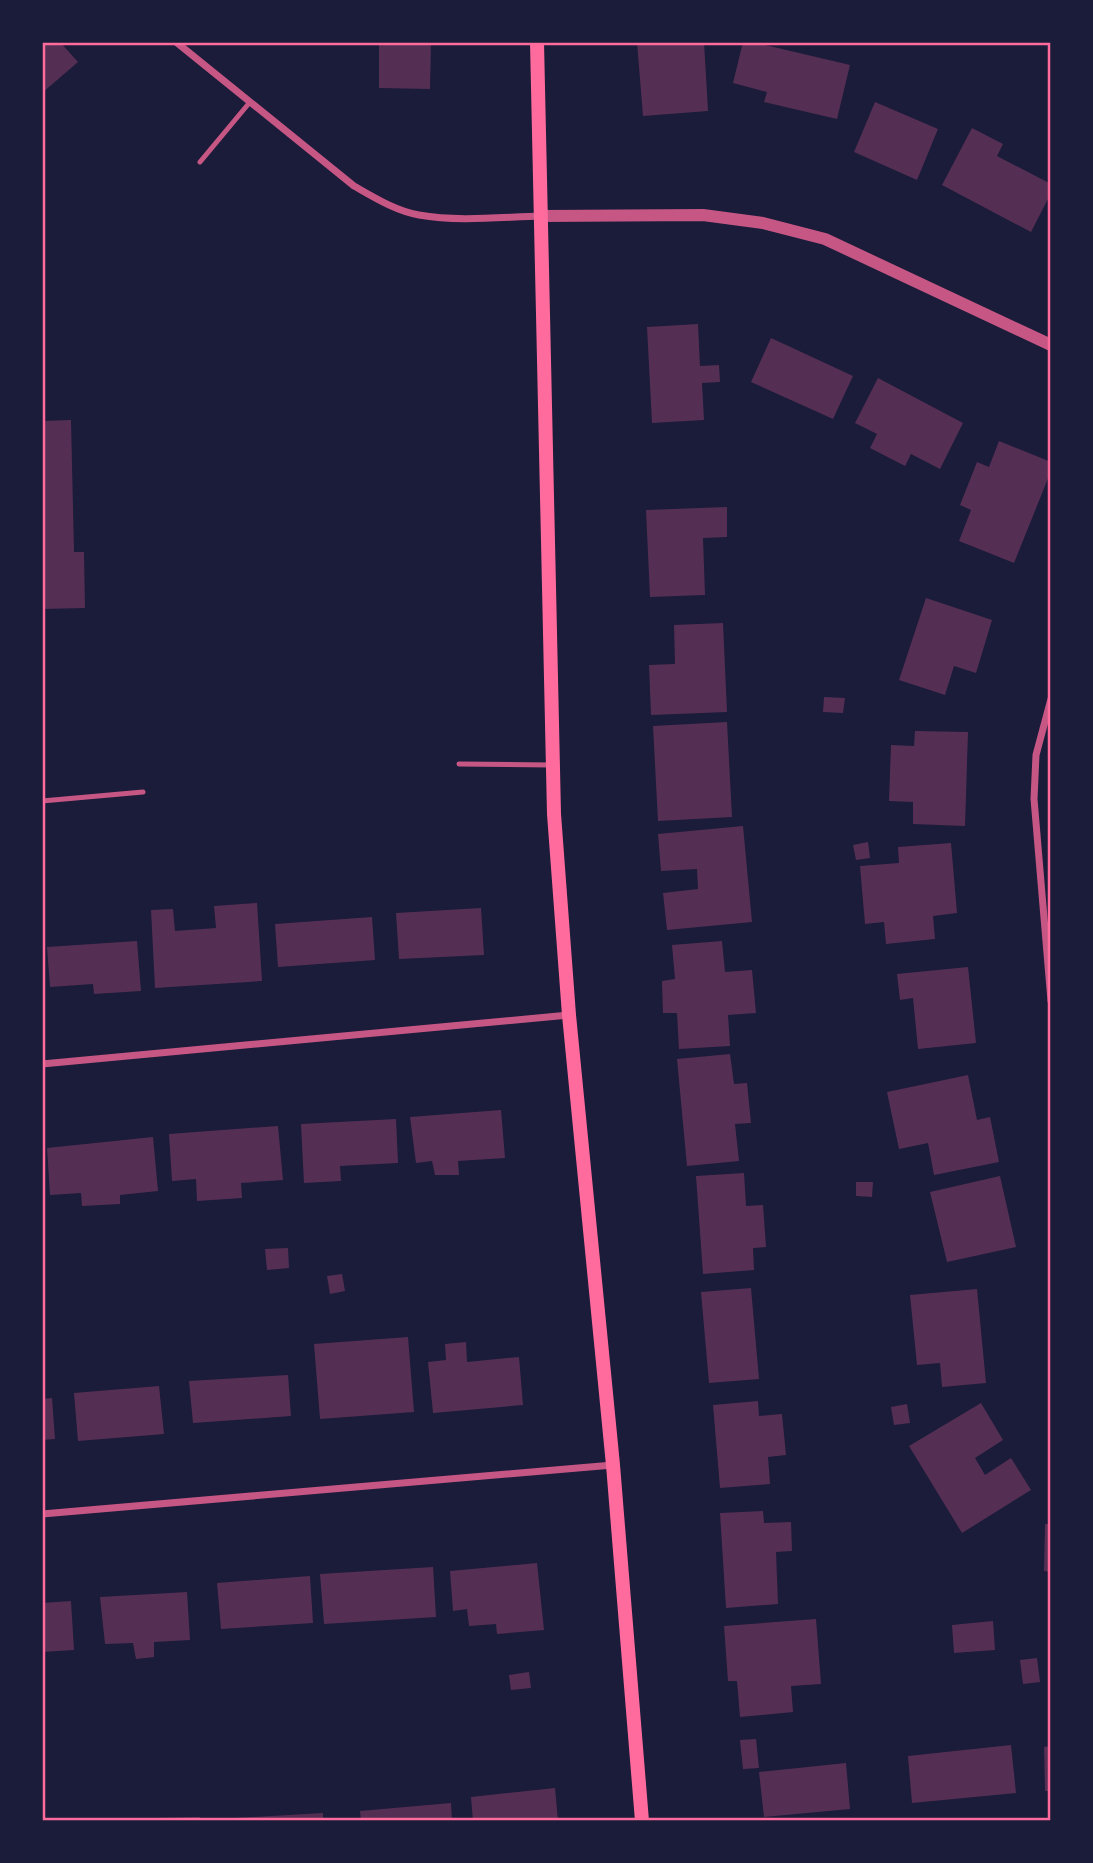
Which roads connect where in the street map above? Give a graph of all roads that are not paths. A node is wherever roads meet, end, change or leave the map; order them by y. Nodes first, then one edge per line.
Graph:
1 (176, 42) edge
2 (537, 42) edge
3 (250, 102) junction
4 (200, 162) dead end
5 (541, 216) junction
6 (1051, 345) edge
7 (1051, 699) edge
8 (459, 764) dead end
9 (552, 765) junction
10 (143, 792) dead end
11 (42, 801) edge
12 (1051, 1001) edge
13 (569, 1015) junction
14 (42, 1064) edge
15 (613, 1465) junction
16 (42, 1514) edge
17 (642, 1821) edge

1 - 3 street
2 - 5 main road
3 - 4 lane
3 - 5 street
5 - 6 street
5 - 9 main road
7 - 12 street
8 - 9 lane
9 - 13 main road
10 - 11 lane
13 - 14 street
13 - 15 main road
15 - 16 street
15 - 17 main road

